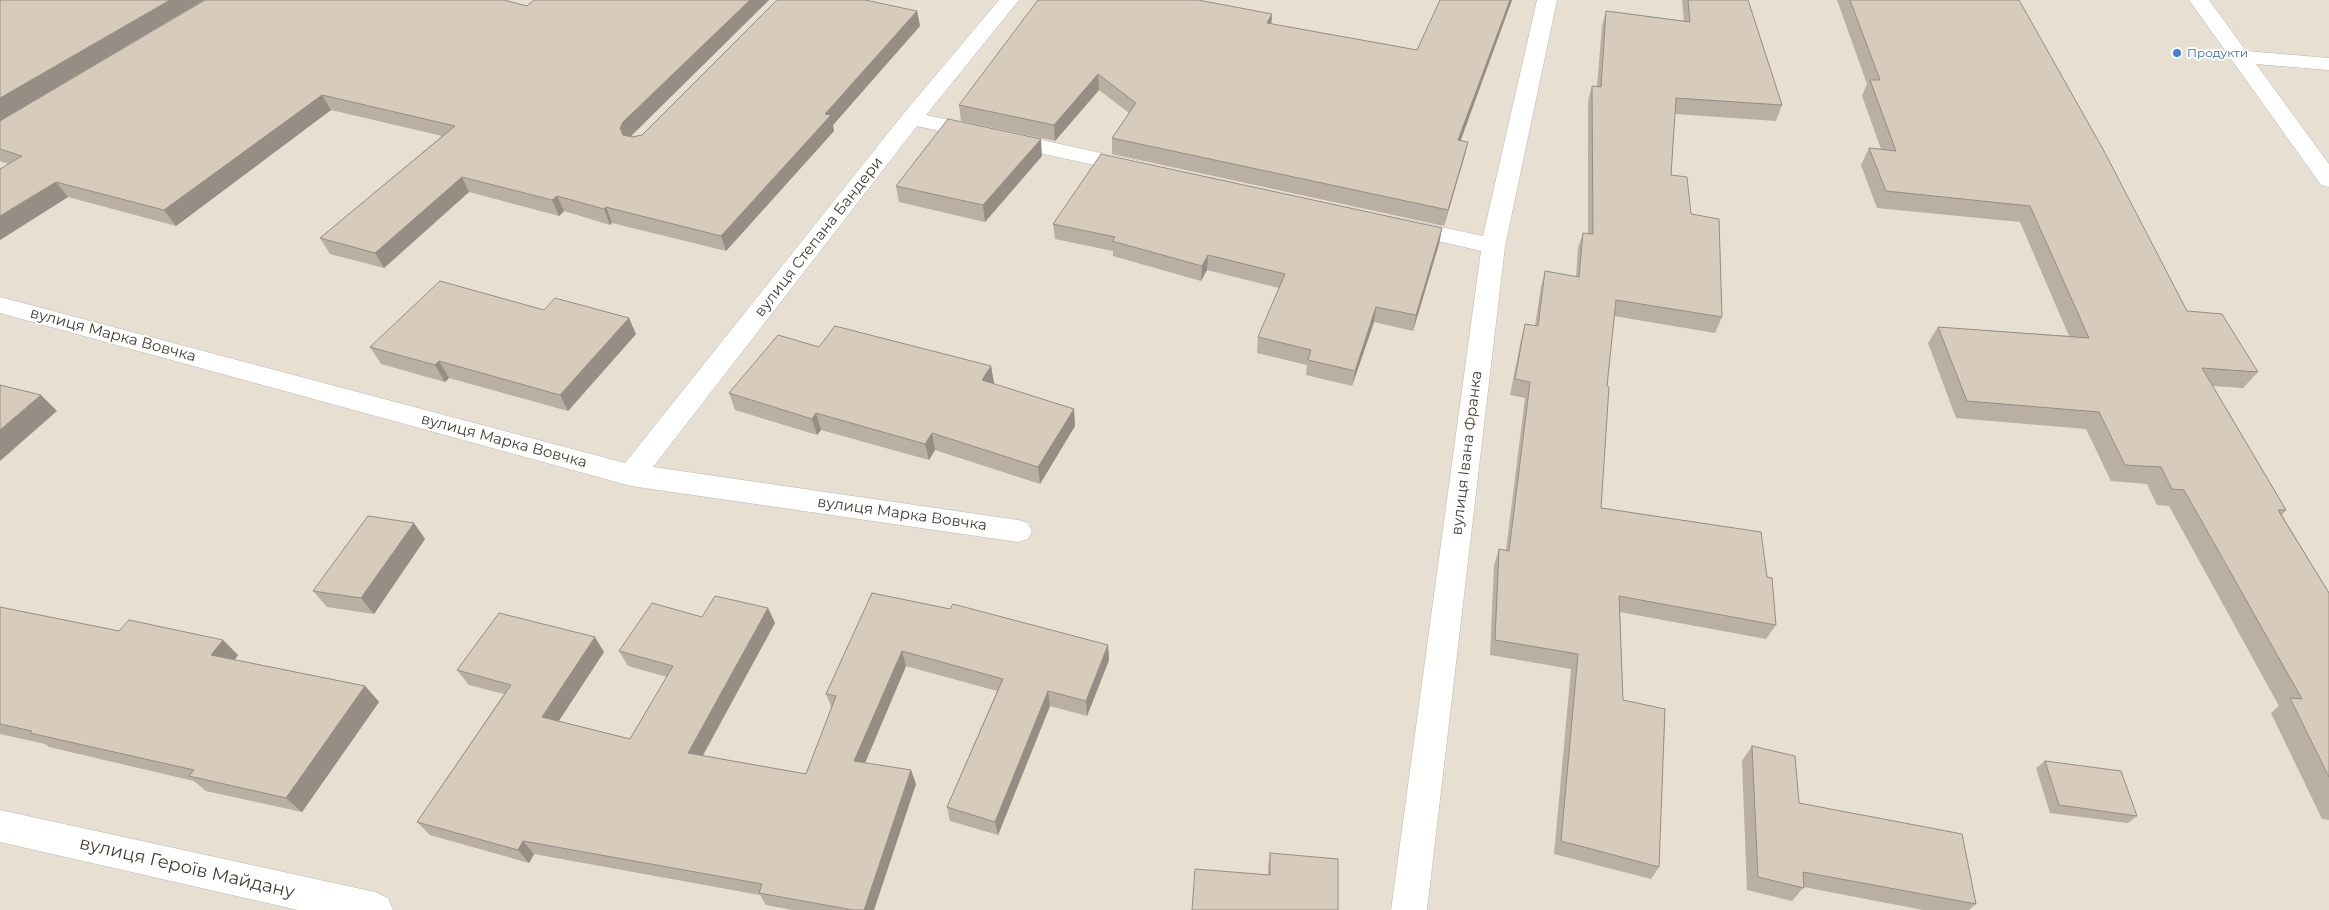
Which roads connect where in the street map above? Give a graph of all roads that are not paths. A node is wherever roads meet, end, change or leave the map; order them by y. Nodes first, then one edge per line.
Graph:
1 (1009, 0) edge
2 (1547, 0) edge
3 (2199, 0) edge
4 (2240, 57) junction
5 (2329, 64) edge
6 (912, 118) junction
7 (1154, 171) edge
8 (2329, 180) edge
9 (1387, 222) edge
10 (1493, 246) junction
11 (0, 305) edge
12 (630, 475) junction
13 (1018, 531) dead end
14 (0, 826) edge
15 (375, 910) edge
16 (1409, 910) edge

1 - 6 street, вулиця Степана Бандери
2 - 10 street, вулиця Івана Франка
3 - 4 street
4 - 5 street
4 - 8 street
6 - 7 street
6 - 12 street, вулиця Степана Бандери
9 - 10 street
10 - 16 street, вулиця Івана Франка
11 - 12 street, вулиця Марка Вовчка
12 - 13 street, вулиця Марка Вовчка
14 - 15 street, вулиця Героїв Майдану

